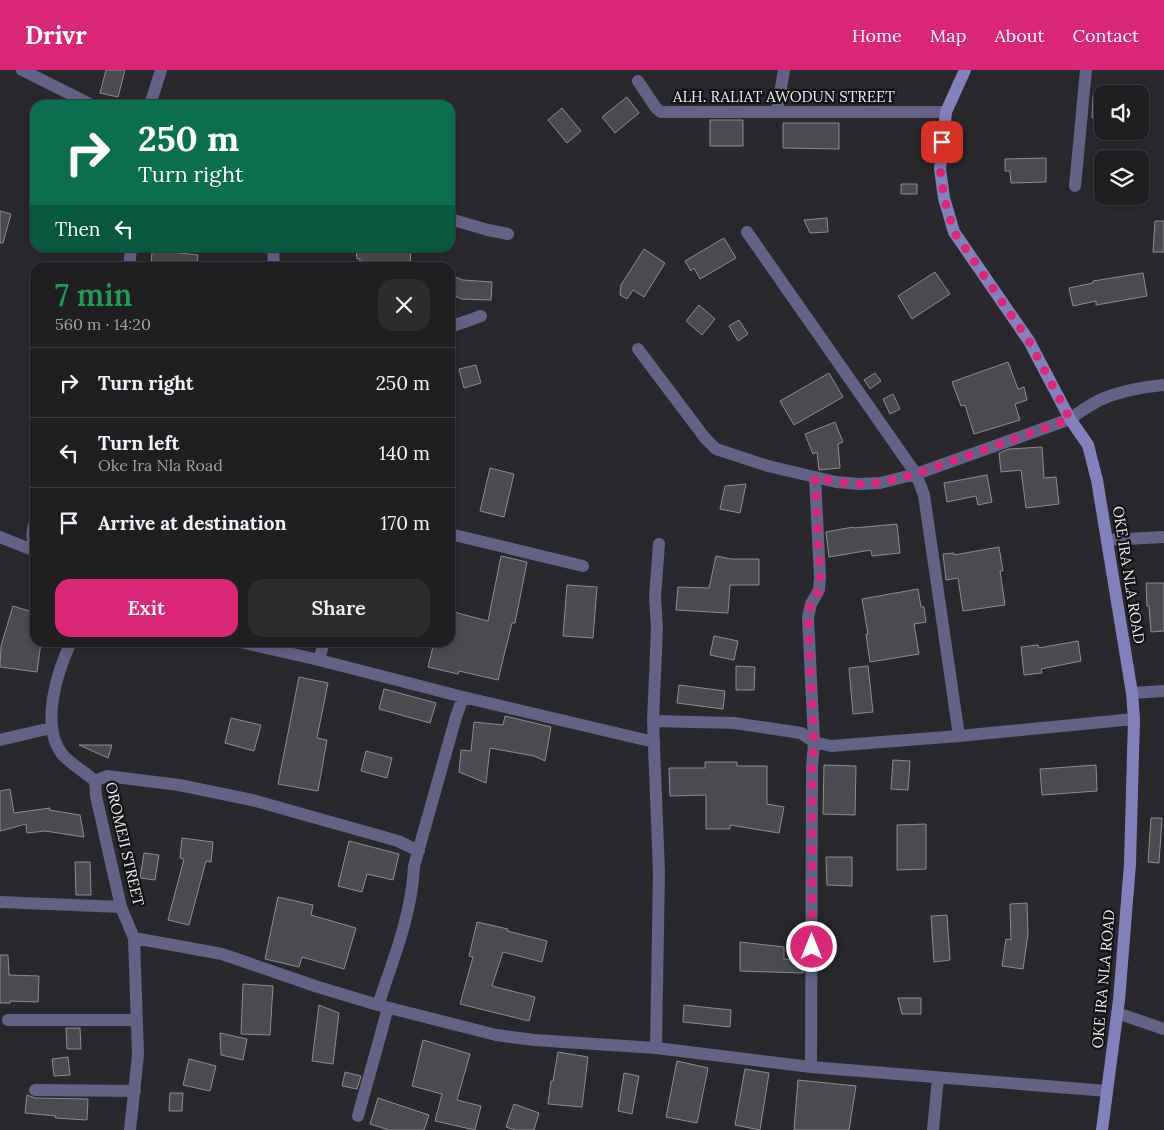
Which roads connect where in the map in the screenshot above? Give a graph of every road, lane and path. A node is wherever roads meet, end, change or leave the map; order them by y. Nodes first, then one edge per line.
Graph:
1 (22, 70) edge
2 (161, 70) edge
3 (784, 70) edge
4 (965, 70) edge
5 (1086, 70) edge
6 (638, 81) dead end
7 (80, 100) edge
8 (152, 100) edge
9 (777, 111) junction
10 (946, 112) junction
11 (1075, 186) dead end
12 (455, 220) edge
13 (747, 232) dead end
14 (508, 234) dead end
15 (481, 316) dead end
16 (455, 325) edge
17 (638, 349) dead end
18 (1164, 385) edge
19 (1070, 419) junction
20 (916, 474) junction
21 (815, 477) junction
22 (455, 535) edge
23 (0, 537) edge
24 (1164, 537) edge
25 (1107, 540) junction
26 (659, 544) dead end
27 (30, 548) edge
28 (583, 566) dead end
29 (69, 647) edge
30 (262, 647) edge
31 (323, 647) edge
32 (319, 660) junction
33 (1164, 691) edge
34 (1132, 693) junction
35 (463, 697) junction
36 (1134, 719) junction
37 (653, 722) junction
38 (51, 728) junction
39 (959, 736) junction
40 (0, 740) edge
41 (654, 742) junction
42 (814, 742) junction
43 (95, 781) junction
44 (419, 851) junction
45 (0, 902) edge
46 (121, 907) junction
47 (134, 938) junction
48 (383, 1006) junction
49 (1117, 1013) junction
50 (8, 1020) dead end
51 (137, 1020) junction
52 (1164, 1029) edge
53 (656, 1048) junction
54 (812, 1067) junction
55 (938, 1078) junction
56 (35, 1090) dead end
57 (1107, 1090) junction
58 (135, 1091) junction
59 (358, 1116) dead end
60 (130, 1130) edge
61 (933, 1130) edge
62 (1102, 1130) edge

1 - 7 street
2 - 8 street
3 - 9 street
4 - 10 street, OKE IRA NLA ROAD
5 - 11 street
6 - 9 street, ALH. RALIAT AWODUN STREET
9 - 10 street, ALH. RALIAT AWODUN STREET
10 - 19 street, OKE IRA NLA ROAD
12 - 14 street
13 - 20 street
15 - 16 street
17 - 21 street
18 - 19 street
19 - 20 street
19 - 25 street, OKE IRA NLA ROAD
20 - 21 street
20 - 39 street
21 - 42 street
22 - 28 street
23 - 27 street
24 - 25 street
25 - 34 street, OKE IRA NLA ROAD
26 - 37 street
29 - 38 street, OROMEJI STREET
30 - 32 street
31 - 32 street
32 - 35 street
33 - 34 street
34 - 36 street, OKE IRA NLA ROAD
35 - 41 street
35 - 44 street
36 - 39 street
36 - 49 street, OKE IRA NLA ROAD
37 - 41 street
37 - 42 street
38 - 40 street
38 - 43 street, OROMEJI STREET
39 - 42 street
41 - 53 street
42 - 54 street
43 - 44 street
43 - 46 street, OROMEJI STREET
44 - 48 street
45 - 46 street
46 - 47 street, OROMEJI STREET
47 - 48 street
47 - 51 street, OROMEJI STREET
48 - 53 street
48 - 59 street
49 - 52 street
49 - 57 street, OKE IRA NLA ROAD
50 - 51 street
51 - 58 street, OROMEJI STREET
53 - 54 street
54 - 55 street
55 - 57 street
55 - 61 street
56 - 58 street
57 - 62 street, OKE IRA NLA ROAD
58 - 60 street, OROMEJI STREET

